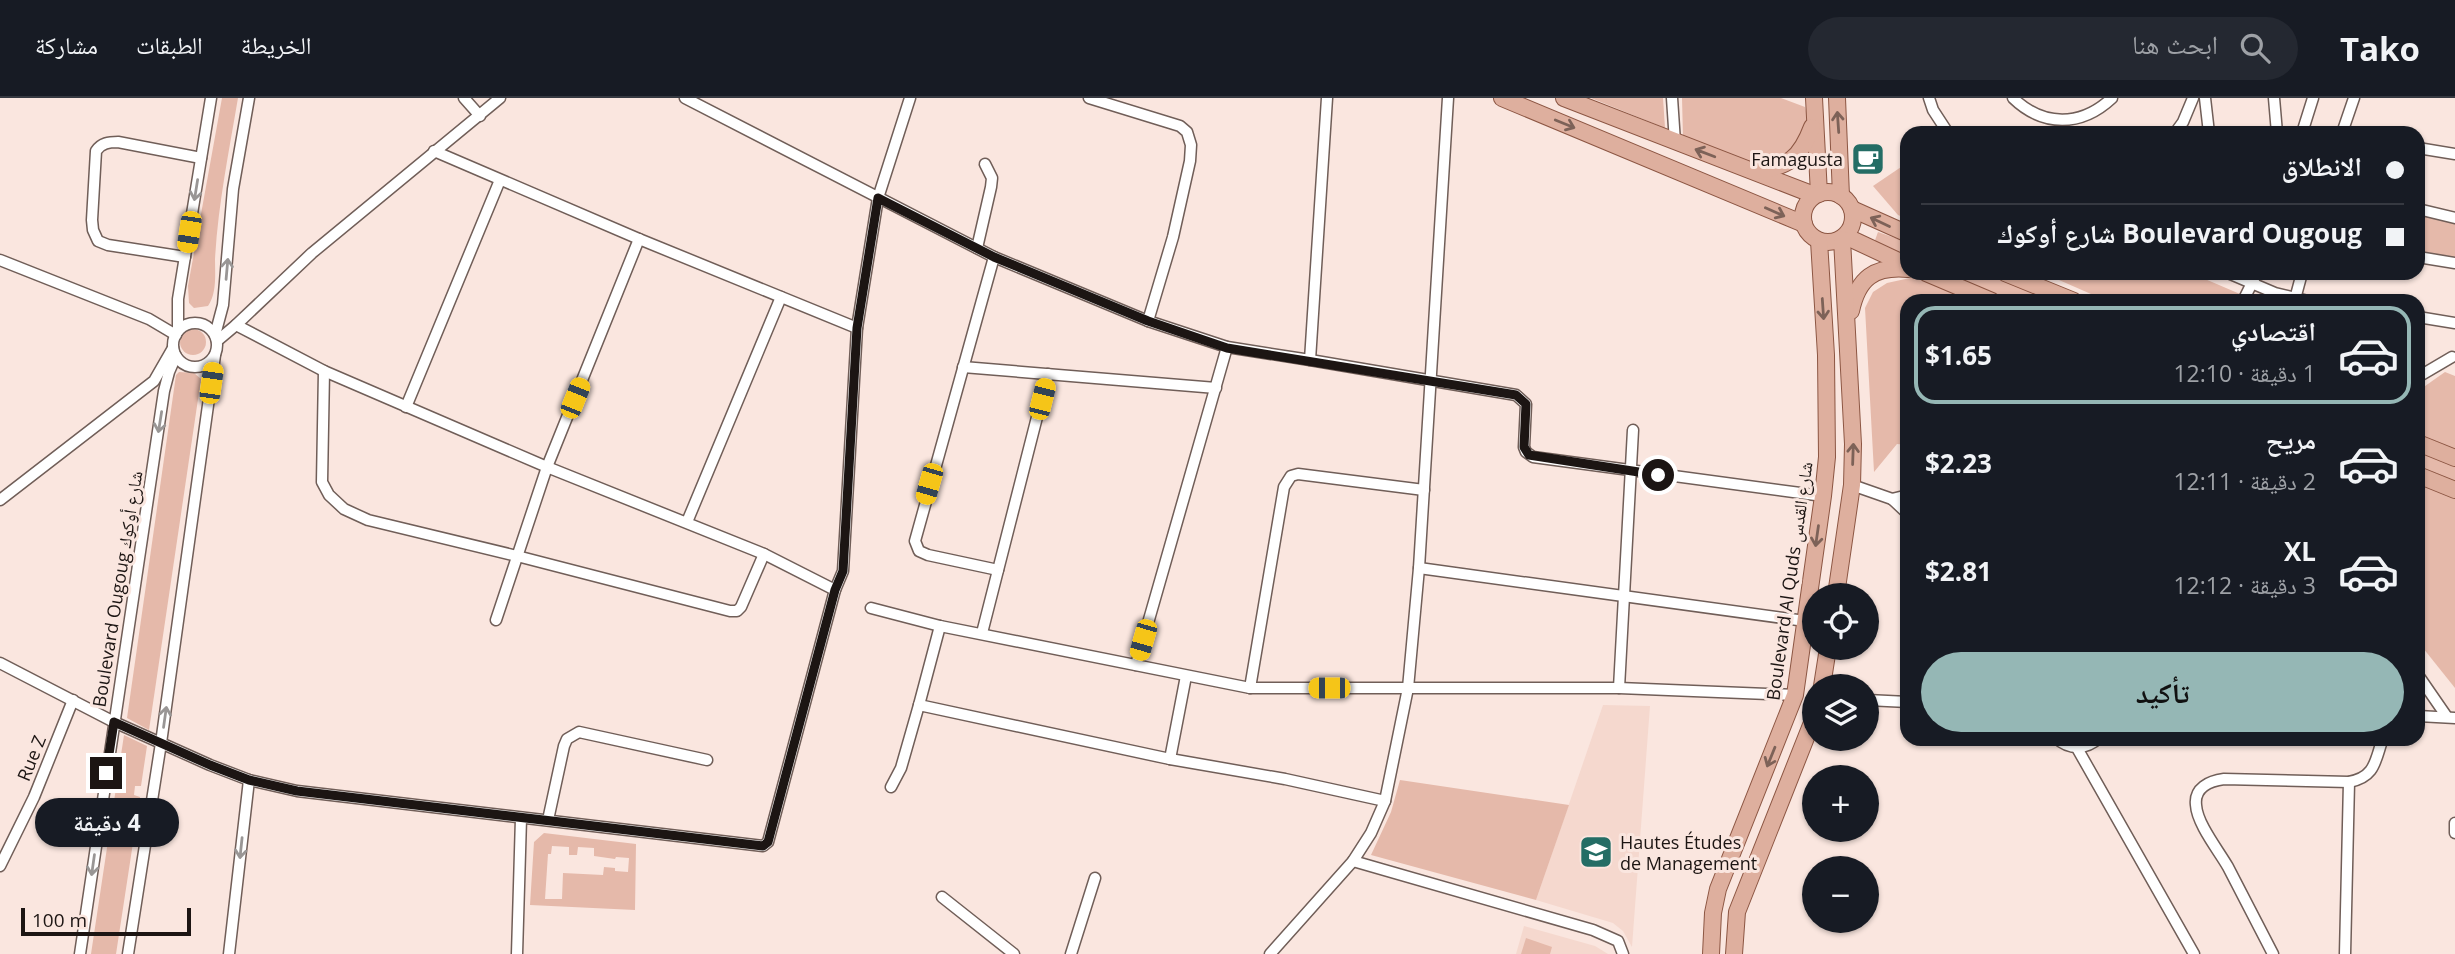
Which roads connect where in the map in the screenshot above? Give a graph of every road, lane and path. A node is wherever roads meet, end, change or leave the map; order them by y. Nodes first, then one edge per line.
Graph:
1 (211, 98) edge
2 (249, 98) edge
3 (464, 98) edge
4 (500, 98) edge
5 (685, 98) edge
6 (910, 98) edge
7 (1089, 98) edge
8 (1327, 98) edge
9 (1448, 98) edge
10 (1502, 98) edge
11 (1564, 98) edge
12 (1672, 98) edge
13 (1837, 98) edge
14 (1929, 98) edge
15 (2013, 98) edge
16 (2112, 98) edge
17 (2193, 98) edge
18 (2205, 98) edge
19 (2274, 98) edge
20 (2313, 98) edge
21 (2354, 98) edge
22 (1811, 99) edge
23 (480, 116) junction
24 (1814, 121) junction
25 (1943, 126) edge
26 (2180, 126) edge
27 (2208, 126) edge
28 (2276, 126) edge
29 (2304, 126) edge
30 (2344, 126) edge
31 (1675, 142) junction
32 (2425, 149) edge
33 (435, 151) junction
34 (2455, 154) edge
35 (201, 158) junction
36 (985, 164) dead end
37 (1753, 171) junction
38 (499, 180) junction
39 (1817, 195) junction
40 (1841, 196) junction
41 (878, 198) junction
42 (1852, 209) junction
43 (2425, 211) edge
44 (2455, 218) edge
45 (1804, 224) junction
46 (1900, 230) edge
47 (1844, 238) junction
48 (639, 239) junction
49 (1818, 241) junction
50 (977, 248) junction
51 (185, 257) junction
52 (994, 257) junction
53 (2425, 258) edge
54 (0, 260) edge
55 (1900, 263) edge
56 (2455, 263) edge
57 (1900, 268) edge
58 (1943, 280) edge
59 (2032, 280) edge
60 (2259, 280) edge
61 (1976, 294) edge
62 (2060, 294) edge
63 (2285, 294) edge
64 (781, 297) junction
65 (2425, 318) edge
66 (1148, 321) junction
67 (2455, 323) edge
68 (236, 325) junction
69 (857, 328) junction
70 (1847, 330) junction
71 (177, 333) junction
72 (216, 338) junction
73 (1227, 348) junction
74 (175, 352) junction
75 (215, 355) junction
76 (2454, 357) edge
77 (1310, 360) junction
78 (963, 367) junction
79 (324, 371) junction
80 (2425, 373) edge
81 (1048, 374) junction
82 (1431, 381) junction
83 (1216, 388) junction
84 (407, 407) junction
85 (1633, 430) dead end
86 (2425, 446) edge
87 (2455, 458) edge
88 (547, 467) junction
89 (1631, 472) junction
90 (2425, 478) edge
91 (1852, 485) junction
92 (1424, 490) junction
93 (2455, 490) edge
94 (1823, 496) junction
95 (1900, 497) edge
96 (1892, 499) junction
97 (0, 500) edge
98 (1900, 506) edge
99 (687, 522) junction
100 (764, 554) junction
101 (517, 556) junction
102 (1419, 568) junction
103 (998, 570) junction
104 (1810, 583) edge
105 (1838, 583) edge
106 (835, 590) junction
107 (1624, 597) junction
108 (871, 608) dead end
109 (496, 620) dead end
110 (1802, 621) edge
111 (940, 626) junction
112 (982, 633) junction
113 (1802, 643) edge
114 (0, 663) edge
115 (1136, 665) junction
116 (1186, 676) junction
117 (2425, 684) edge
118 (1250, 688) junction
119 (1408, 688) junction
120 (1619, 688) junction
121 (1795, 695) junction
122 (74, 700) junction
123 (1879, 701) edge
124 (1900, 702) edge
125 (919, 705) junction
126 (2425, 716) edge
127 (2451, 718) edge
128 (114, 722) junction
129 (161, 743) junction
130 (2067, 746) edge
131 (2087, 746) edge
132 (2377, 746) edge
133 (2380, 746) edge
134 (1802, 748) edge
135 (2077, 748) junction
136 (2378, 753) junction
137 (1170, 759) junction
138 (708, 760) dead end
139 (249, 780) junction
140 (2349, 782) junction
141 (891, 788) dead end
142 (1385, 801) junction
143 (521, 818) junction
144 (548, 820) junction
145 (2455, 823) edge
146 (2455, 833) edge
147 (1353, 861) junction
148 (0, 866) edge
149 (1095, 878) dead end
150 (942, 897) dead end
151 (80, 954) edge
152 (128, 954) edge
153 (229, 954) edge
154 (517, 954) edge
155 (1014, 954) edge
156 (1071, 954) edge
157 (1270, 954) edge
158 (1623, 954) edge
159 (1711, 954) edge
160 (1734, 954) edge
161 (2194, 954) edge
162 (2273, 954) edge
163 (2345, 954) edge

1 - 35 street
72 -> 2 street
3 - 23 street
4 - 23 street
5 - 41 street
6 - 41 street
7 - 66 street
8 - 77 street
9 - 82 street
10 -> 45 main road
11 - 31 main road
12 - 31 street
40 -> 13 main road
14 - 25 street
15 - 16 street
17 - 26 street
18 - 27 street
19 - 28 street
20 - 29 street
21 - 30 street
22 - 24 main road
23 - 33 street
24 - 37 main road
24 - 39 main road
37 -> 31 main road
32 - 34 street
33 - 38 street
33 - 68 street
35 -> 51 street
35 - 51 street
36 - 50 street
37 - 39 main road
38 - 48 street
38 - 84 street
39 - 40 main road
39 - 45 main road
40 - 42 main road
41 - 50 street
41 - 69 street
46 -> 42 main road
42 - 47 main road
43 - 44 street
45 - 49 main road
47 - 49 main road
47 - 55 main road
47 - 70 main road
48 - 64 street
48 - 88 street
49 -> 94 main road, Boulevard Al Quds شارع القدس
50 - 52 street
51 - 71 street
52 - 66 street
52 - 78 street
53 - 56 street
54 - 71 street
57 - 70 main road
58 - 61 main road
59 - 62 main road
60 - 63 street
64 - 69 street
64 - 99 street
65 - 67 street
66 - 73 street
68 - 72 street
68 - 79 street
69 - 106 street
91 -> 70 main road
71 - 72 street
71 - 74 street
72 - 75 street
73 - 77 street
73 - 83 street
74 - 75 street
74 - 97 street
74 -> 128 street, Boulevard Ougoug شارع أوكوك
129 -> 75 street
76 - 80 street
77 - 82 street
78 - 81 street
78 - 103 street
79 - 84 street
79 - 101 street
81 - 83 street
81 - 103 street
82 - 89 street
82 - 92 street
83 - 115 street
84 - 88 street
85 - 89 street
86 - 87 main road
88 - 99 street
88 - 101 street
89 - 94 street
89 - 107 street
90 - 93 main road
91 - 96 street
91 - 105 main road
92 - 102 street
92 - 118 street
94 -> 104 main road, Boulevard Al Quds شارع القدس
95 - 96 street
96 - 98 street
99 - 100 street
100 - 101 street
100 - 106 street
101 - 109 street
102 - 107 street
102 - 119 street
103 - 112 street
106 - 144 street
107 - 110 street
107 - 120 street
108 - 111 street
111 - 112 street
111 - 125 street
112 - 115 street
113 - 121 main road, Boulevard Al Quds شارع القدس
114 - 122 street
115 - 116 street
116 - 118 street
116 - 137 street
117 - 127 street
118 - 119 street
119 - 120 street
119 - 142 street
120 - 121 street
121 -> 159 main road, Boulevard Al Quds شارع القدس
122 - 128 street
122 - 148 street, Rue Z
123 - 124 street
125 - 137 street
125 - 141 street
126 - 127 street
128 - 129 street
128 -> 151 street, Boulevard Ougoug شارع أوكوك
129 - 139 street
129 - 152 street
130 - 135 street
131 - 135 street
132 - 136 street
133 - 136 street
134 - 160 main road
135 - 161 street
136 - 140 street
137 - 142 street
138 - 144 street
139 - 143 street
139 -> 153 street
140 - 162 street
140 - 163 street
142 - 147 street
143 - 144 street
143 - 154 street
145 - 146 street
147 - 157 street
147 - 158 street
149 - 156 street
150 - 155 street

